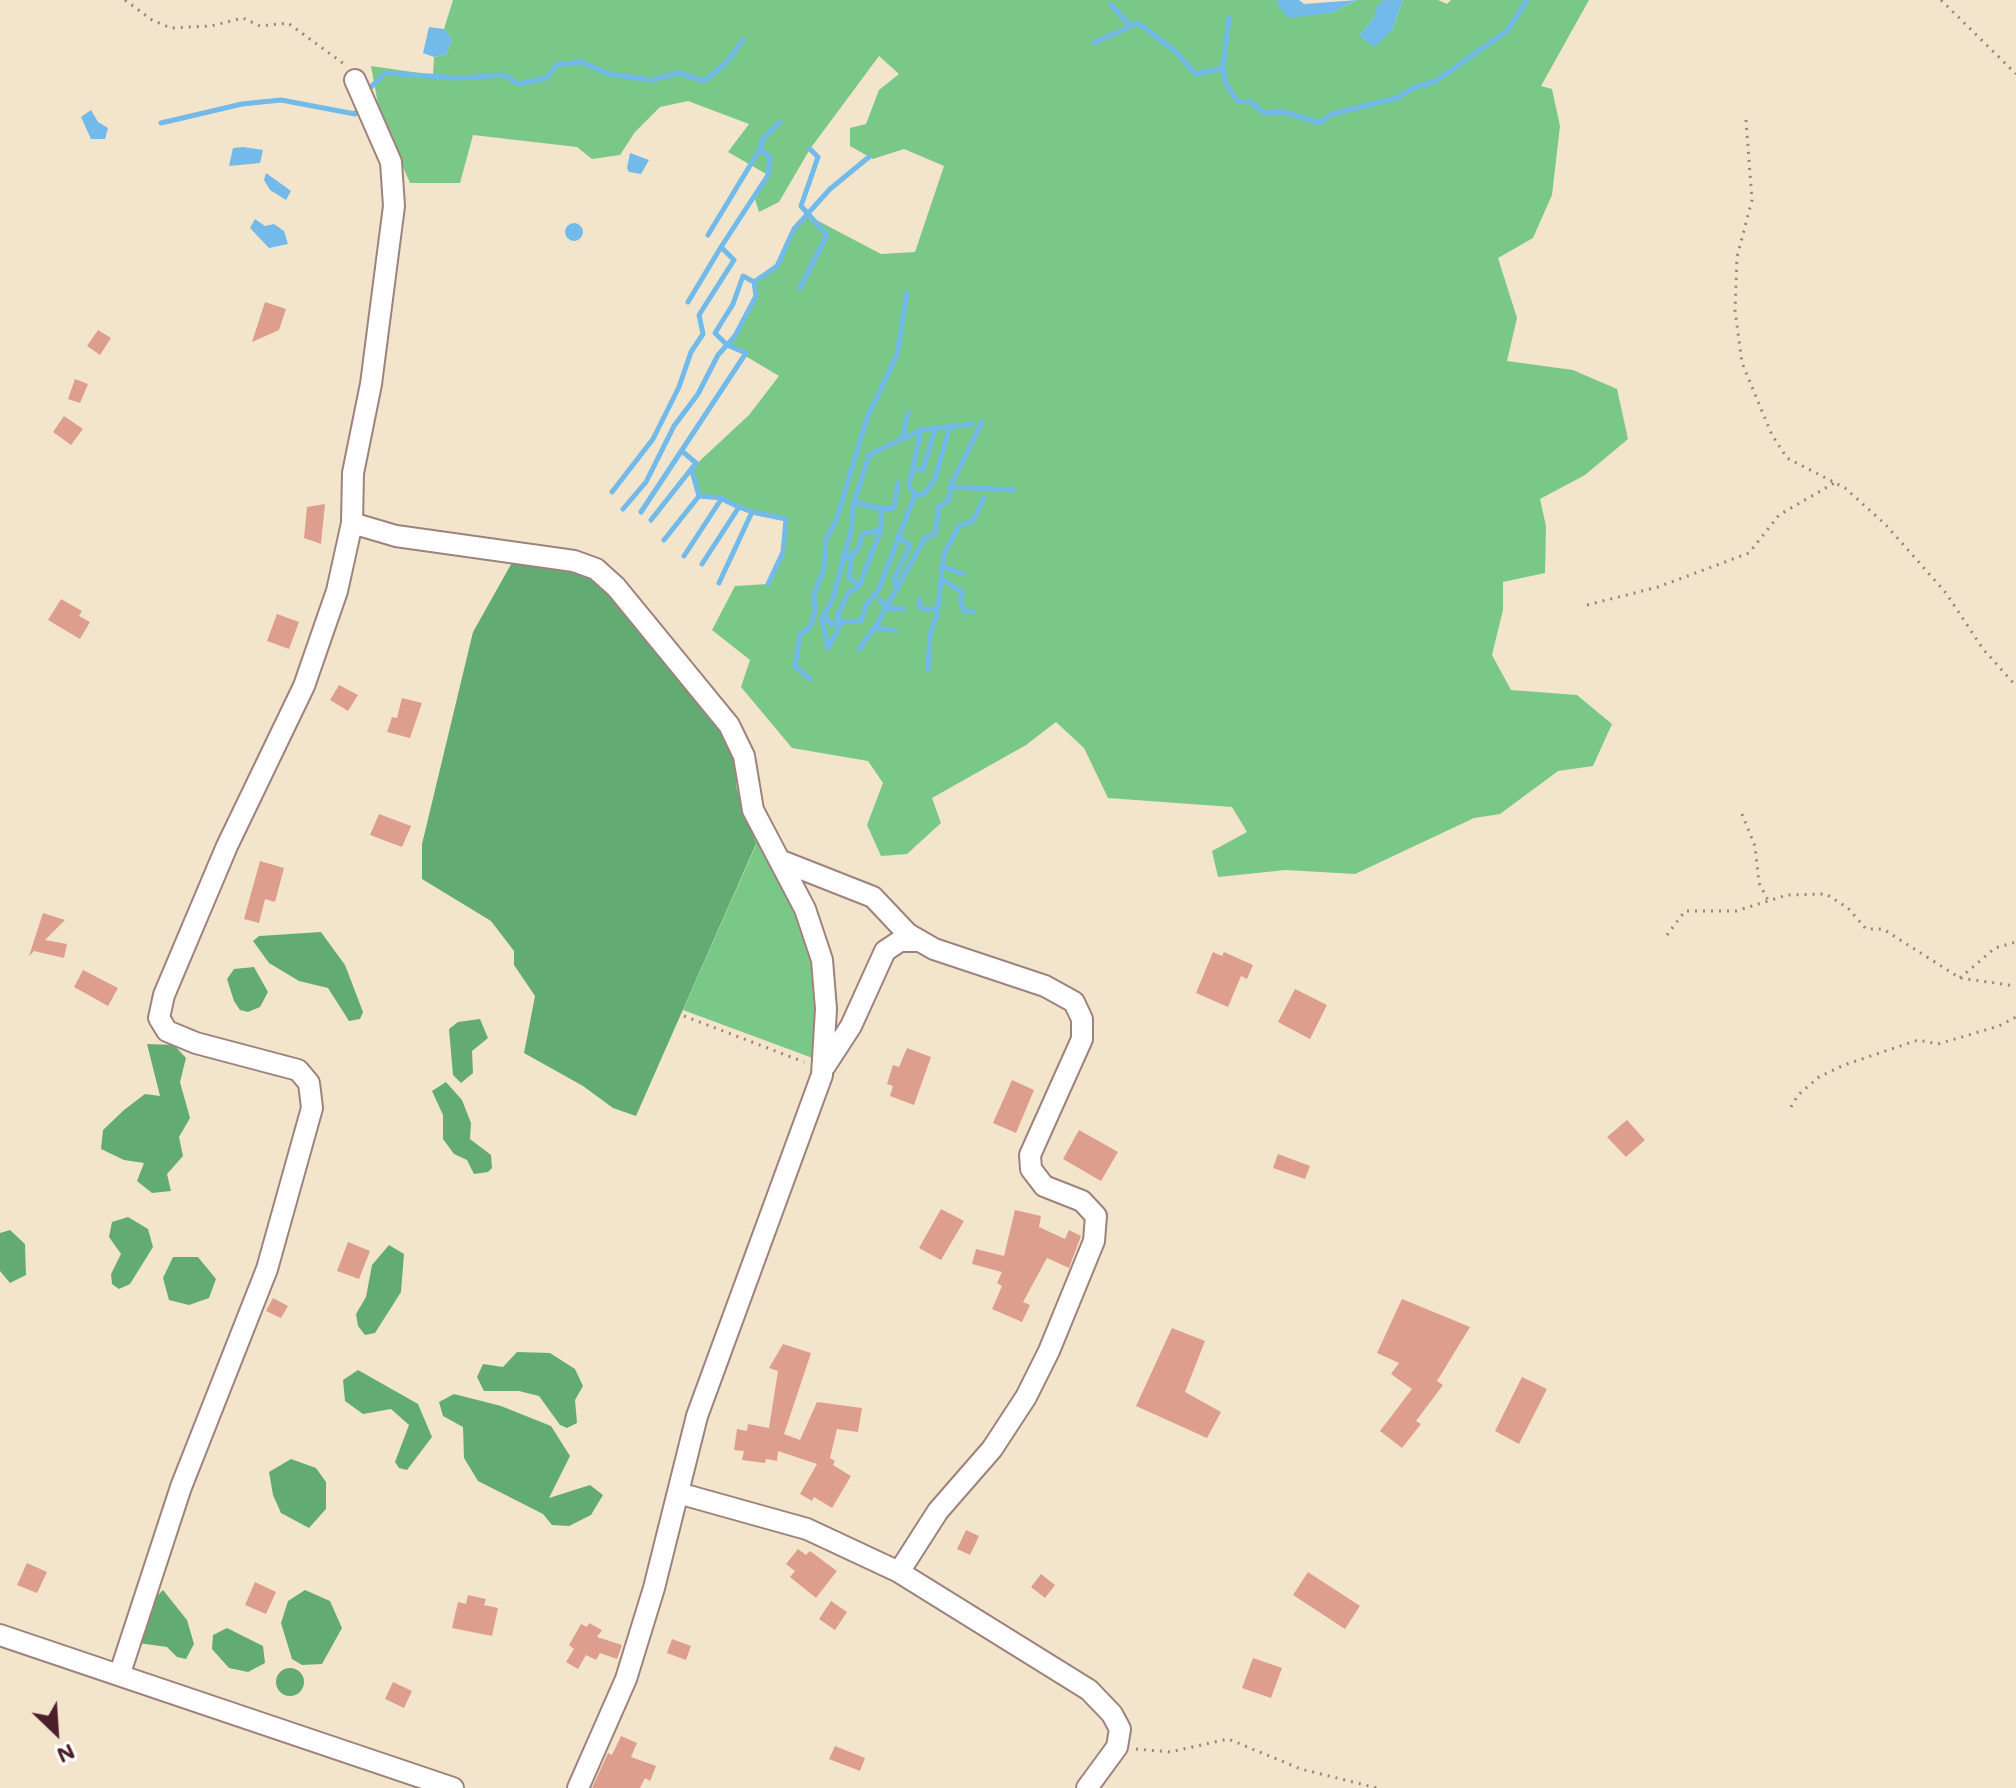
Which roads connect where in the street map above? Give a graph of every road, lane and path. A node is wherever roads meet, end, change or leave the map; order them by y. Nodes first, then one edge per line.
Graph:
1 (125, 0) edge
2 (1941, 0) edge
3 (2016, 74) edge
4 (355, 80) joint
5 (1746, 120) dead end
6 (1836, 482) junction
7 (352, 523) junction
8 (1587, 605) dead end
9 (2016, 686) edge
10 (1742, 814) dead end
11 (779, 860) junction
12 (1769, 902) junction
13 (1667, 935) dead end
14 (920, 941) junction
15 (2016, 942) edge
16 (1960, 978) junction
17 (2016, 986) edge
18 (684, 1016) dead end
19 (2016, 1017) edge
20 (823, 1068) junction
21 (1791, 1107) dead end
22 (678, 1493) junction
23 (899, 1572) junction
24 (0, 1635) edge
25 (120, 1673) junction
26 (1117, 1747) junction
27 (453, 1788) edge
28 (578, 1788) edge
29 (1087, 1788) edge
30 (1377, 1788) edge

1 - 4 path
2 - 3 path
4 - 7 street
5 - 6 path
6 - 8 path
6 - 9 path
7 - 11 street
7 - 25 street
10 - 12 path
11 - 14 street
11 - 20 street
12 - 13 path
12 - 16 path
14 - 20 street
14 - 23 street
15 - 16 path
16 - 17 path
18 - 20 path
19 - 21 path
20 - 22 street
22 - 23 street
22 - 28 street
23 - 26 street
24 - 25 street
25 - 27 street
26 - 29 street
26 - 30 path

